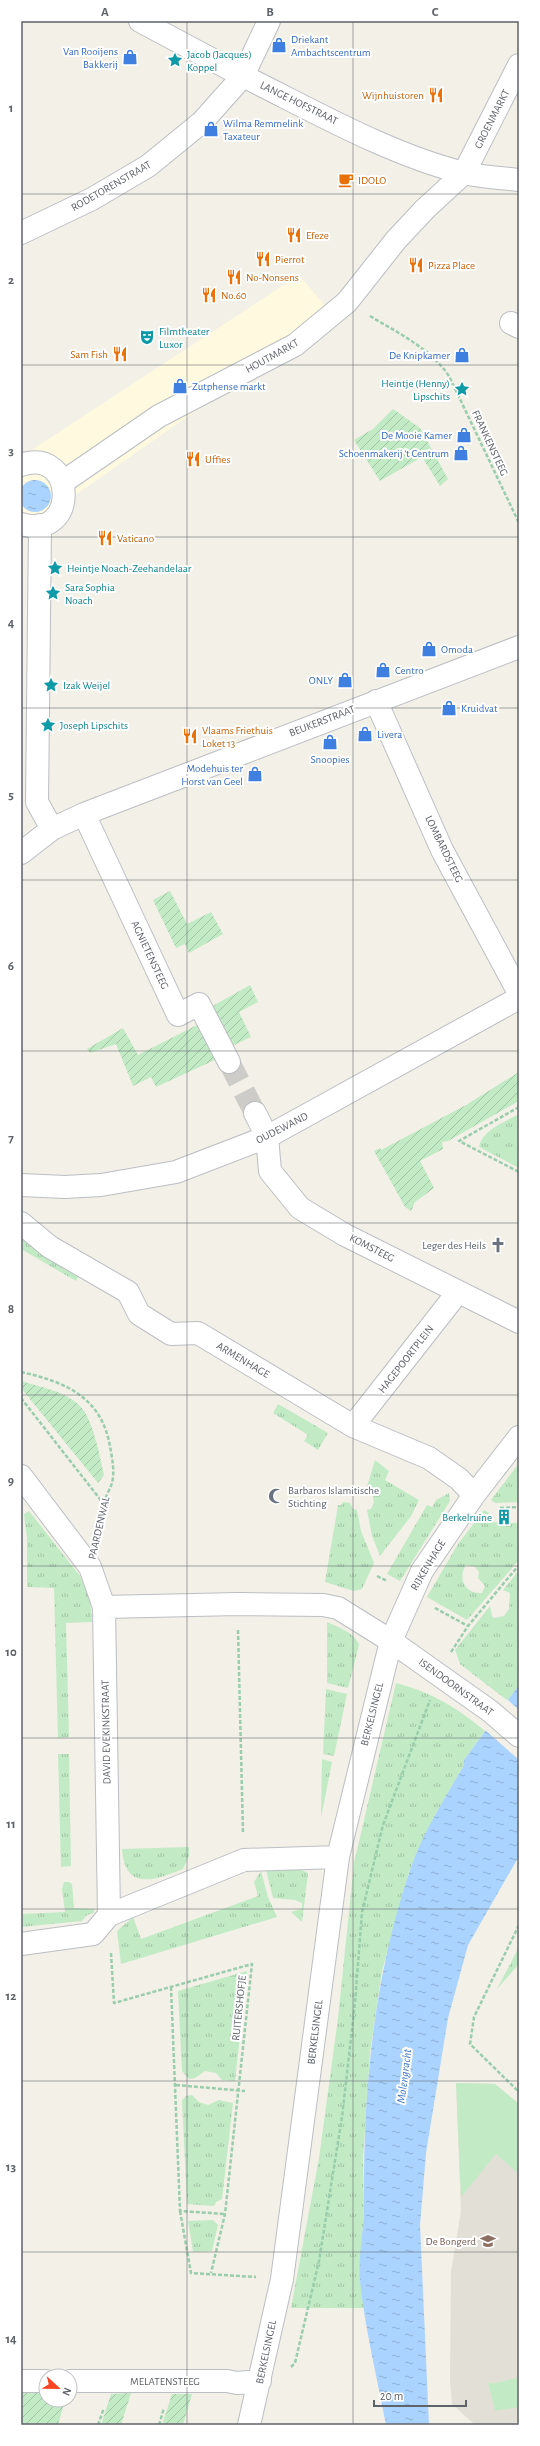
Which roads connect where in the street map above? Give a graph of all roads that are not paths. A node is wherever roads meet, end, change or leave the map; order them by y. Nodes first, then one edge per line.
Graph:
1 (141, 21) edge
2 (269, 21) edge
3 (519, 65) edge
4 (243, 76) junction
5 (464, 173) junction
6 (519, 180) edge
7 (21, 233) edge
8 (21, 465) edge
9 (63, 482) junction
10 (30, 524) edge
11 (519, 647) edge
12 (376, 701) junction
13 (29, 766) edge
14 (84, 814) junction
15 (52, 829) junction
16 (21, 854) edge
17 (519, 993) edge
18 (519, 998) edge
19 (230, 1062) tunnel mouth
20 (255, 1113) tunnel mouth
21 (267, 1138) junction
22 (21, 1185) edge
23 (21, 1223) edge
24 (458, 1292) junction
25 (519, 1322) edge
26 (353, 1426) junction
27 (519, 1437) edge
28 (21, 1476) edge
29 (474, 1495) junction
30 (104, 1607) junction
31 (391, 1641) junction
32 (519, 1736) edge
33 (338, 1857) junction
34 (109, 1915) junction
35 (21, 1944) edge
36 (21, 2381) edge
37 (38, 2381) edge
38 (78, 2381) edge
39 (260, 2381) junction
40 (249, 2425) edge

1 - 4 street, LANGE HOFSTRAAT
2 - 4 street, RODETORENSTRAAT
3 - 5 street, GROENMARKT
4 - 5 street, LANGE HOFSTRAAT
4 - 7 street, RODETORENSTRAAT
5 - 6 street, LANGE HOFSTRAAT
5 - 9 street, HOUTMARKT
8 - 9 street
9 - 10 street
10 - 13 street
11 - 12 street, BEUKERSTRAAT
12 - 14 street, BEUKERSTRAAT
12 - 17 street, LOMBARDSTEEG
13 - 15 street
14 - 15 street, BEUKERSTRAAT
14 - 19 street, AGNIETENSTEEG
15 - 16 street, BEUKERSTRAAT
18 - 21 street, OUDEWAND
20 - 21 street
21 - 22 street, OUDEWAND
21 - 24 street, KOMSTEEG
23 - 26 street, ARMENHAGE
24 - 25 street, KOMSTEEG
24 - 26 street, HAGEPOORTPLEIN
26 - 29 street, ARMENHAGE
27 - 29 street, RIJKENHAGE
28 - 30 street, PAARDENWAL
29 - 31 street, RIJKENHAGE
30 - 31 street
30 - 34 street, DAVID EVEKINKSTRAAT
31 - 32 street, ISENDOORNSTRAAT
31 - 33 street, BERKELSINGEL
33 - 34 street
33 - 39 street, BERKELSINGEL
34 - 35 street
36 - 37 street
38 - 39 street, MELATENSTEEG
39 - 40 street, BERKELSINGEL

